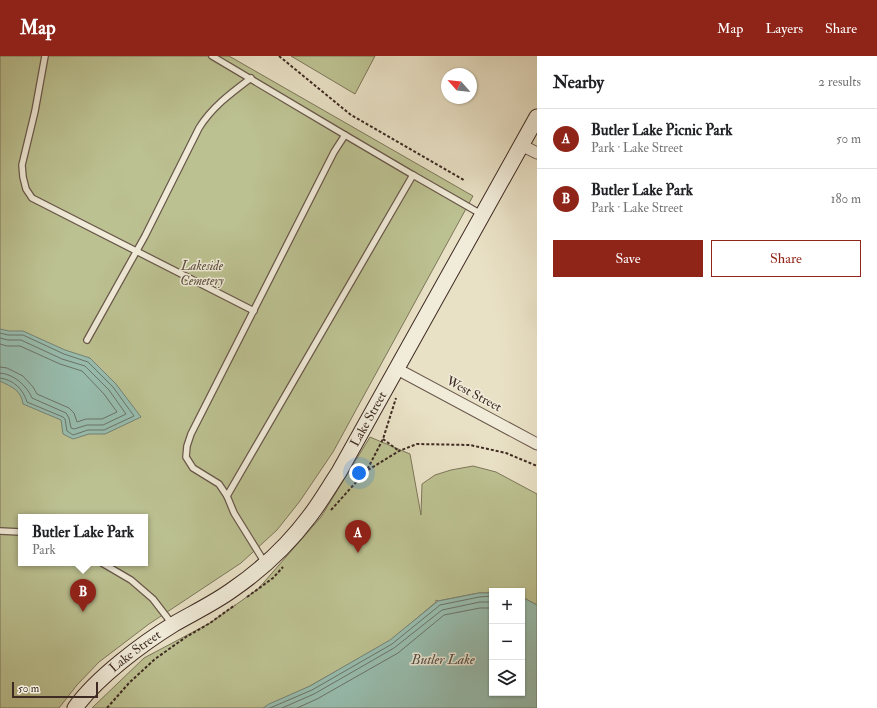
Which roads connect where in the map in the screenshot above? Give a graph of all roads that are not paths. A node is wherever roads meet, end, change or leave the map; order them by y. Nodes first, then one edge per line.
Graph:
1 (45, 56) edge
2 (212, 56) edge
3 (251, 78) junction
4 (537, 117) edge
5 (345, 135) junction
6 (522, 145) junction
7 (537, 153) edge
8 (413, 175) junction
9 (483, 214) junction
10 (136, 251) junction
11 (254, 311) junction
12 (87, 340) dead end
13 (397, 369) junction
14 (537, 444) edge
15 (227, 496) junction
16 (0, 531) edge
17 (18, 532) edge
18 (266, 564) junction
19 (107, 566) edge
20 (173, 625) junction
21 (75, 708) edge

1 - 10 lane
2 - 3 lane
3 - 5 lane
3 - 10 lane
4 - 6 street, Lake Street
5 - 8 lane
5 - 11 lane
6 - 7 street
6 - 9 street, Lake Street
8 - 9 lane
8 - 15 lane
9 - 13 street, Lake Street
10 - 11 lane
10 - 12 lane
11 - 15 lane
13 - 14 street, West Street
13 - 18 street, Lake Street
15 - 18 lane
16 - 17 lane
18 - 20 street, Lake Street
19 - 20 lane
20 - 21 street, Lake Street

